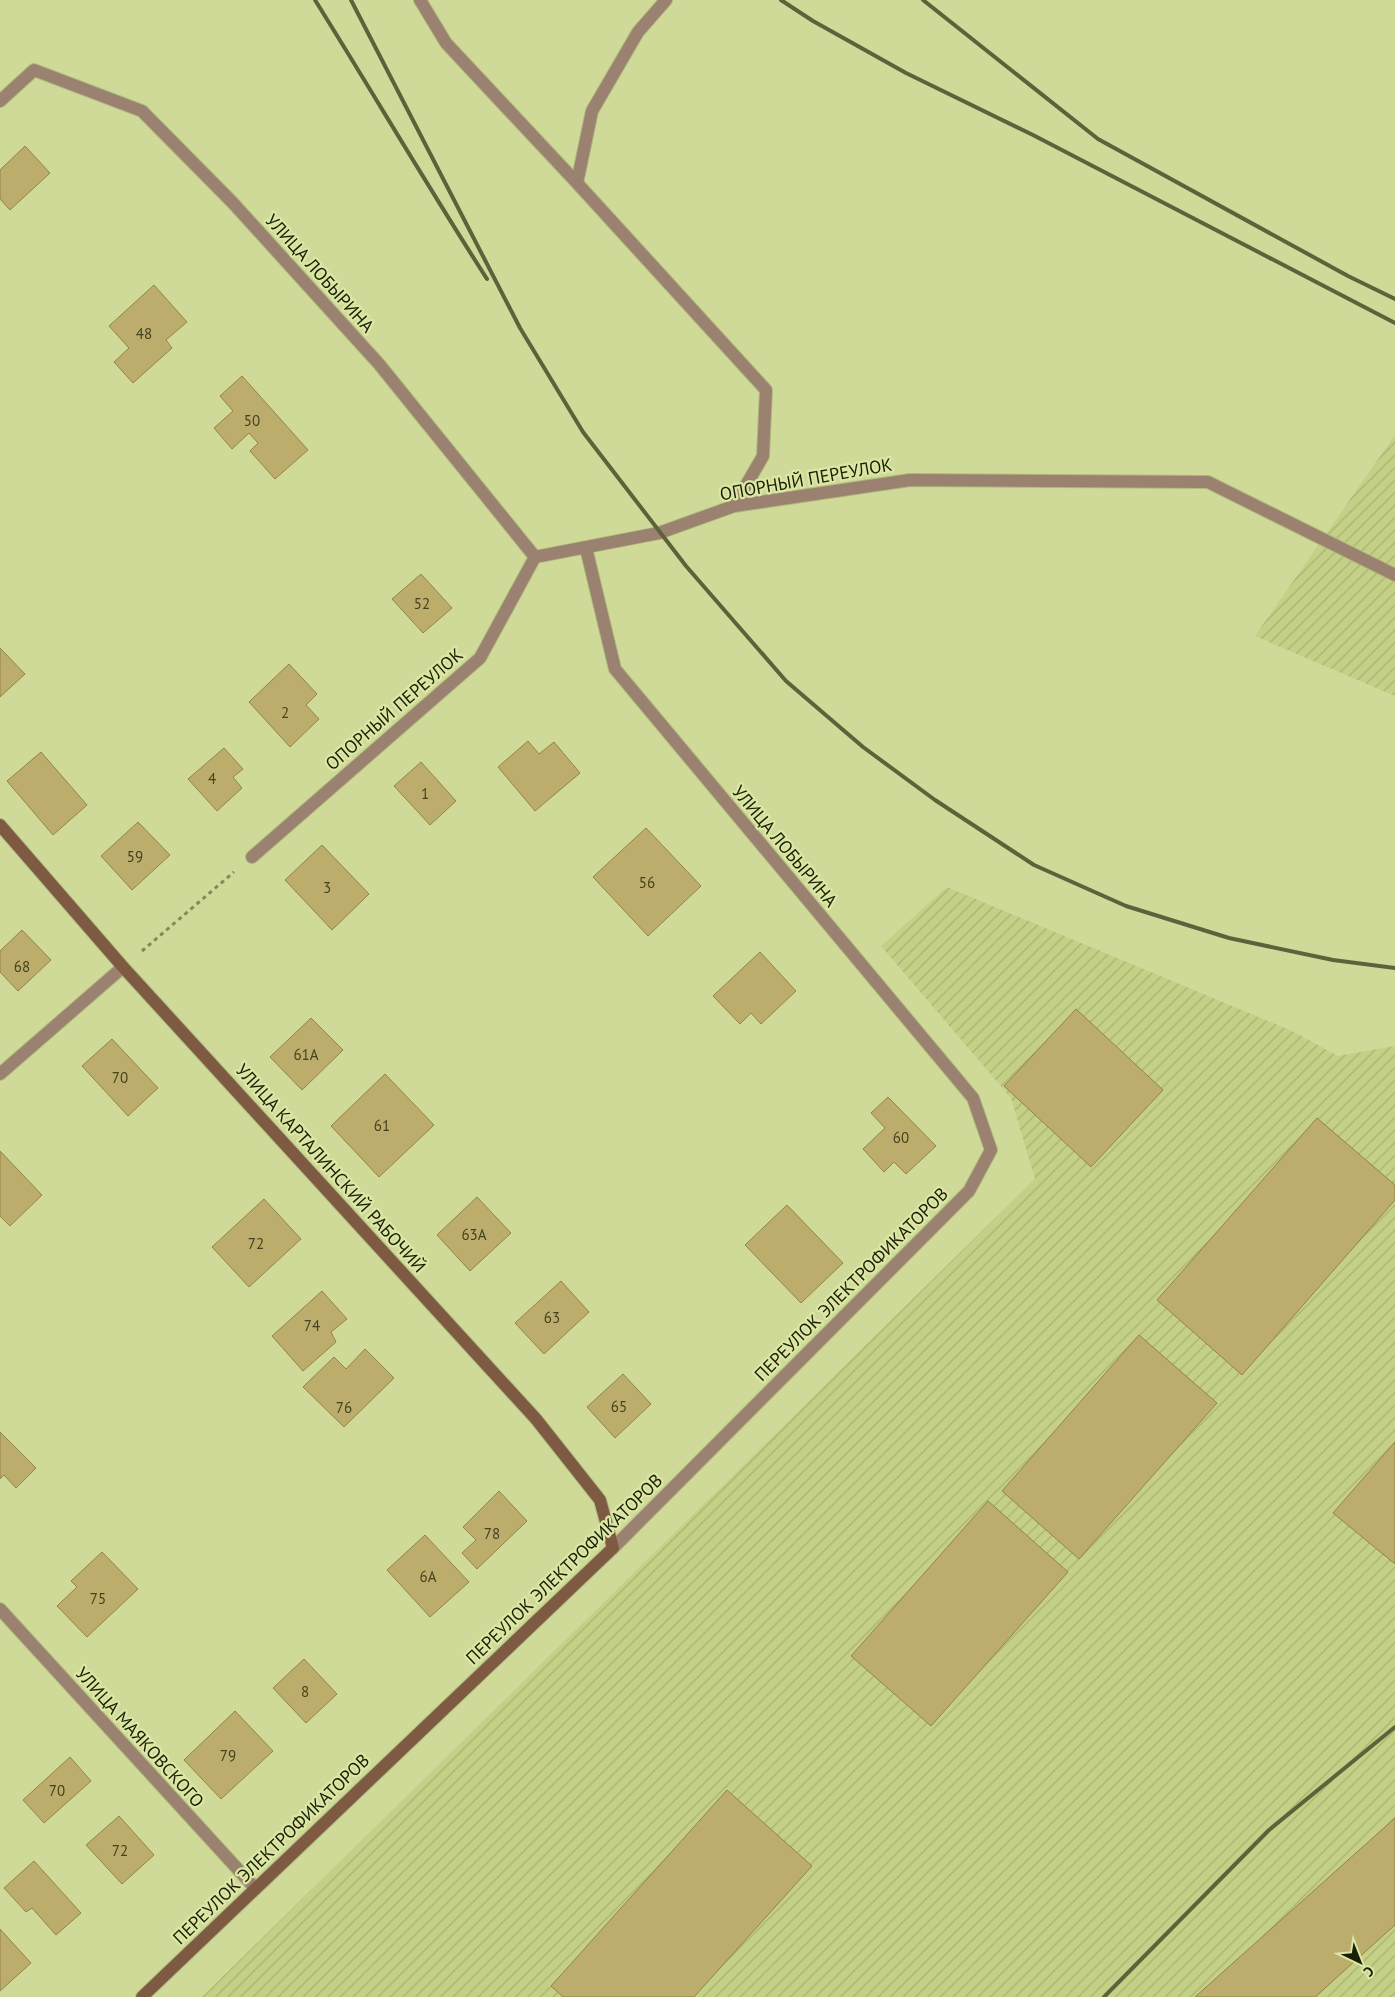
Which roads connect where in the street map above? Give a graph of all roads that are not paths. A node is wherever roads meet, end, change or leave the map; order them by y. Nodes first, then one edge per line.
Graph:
1 (420, 0) edge
2 (666, 0) edge
3 (0, 101) edge
4 (577, 183) junction
5 (734, 506) junction
6 (586, 548) junction
7 (535, 557) junction
8 (1395, 575) edge
9 (0, 825) edge
10 (252, 857) road end
11 (124, 967) junction
12 (0, 1074) edge
13 (991, 1150) joint
14 (613, 1548) junction
15 (0, 1609) edge
16 (255, 1888) junction
17 (142, 1997) edge

1 - 4 street
2 - 4 street
3 - 7 street, УЛИЦА ЛОБЫРИНА
4 - 5 street
5 - 6 street, ОПОРНЫЙ ПЕРЕУЛОК
5 - 8 street, ОПОРНЫЙ ПЕРЕУЛОК
6 - 7 street, ОПОРНЫЙ ПЕРЕУЛОК
6 - 13 street, УЛИЦА ЛОБЫРИНА
7 - 10 street, ОПОРНЫЙ ПЕРЕУЛОК
9 - 11 street, УЛИЦА КАРТАЛИНСКИЙ РАБОЧИЙ
11 - 12 street
11 - 14 street, УЛИЦА КАРТАЛИНСКИЙ РАБОЧИЙ
13 - 14 street, ПЕРЕУЛОК ЭЛЕКТРОФИКАТОРОВ
14 - 16 street, ПЕРЕУЛОК ЭЛЕКТРОФИКАТОРОВ
15 - 16 street, УЛИЦА МАЯКОВСКОГО
16 - 17 street, ПЕРЕУЛОК ЭЛЕКТРОФИКАТОРОВ

